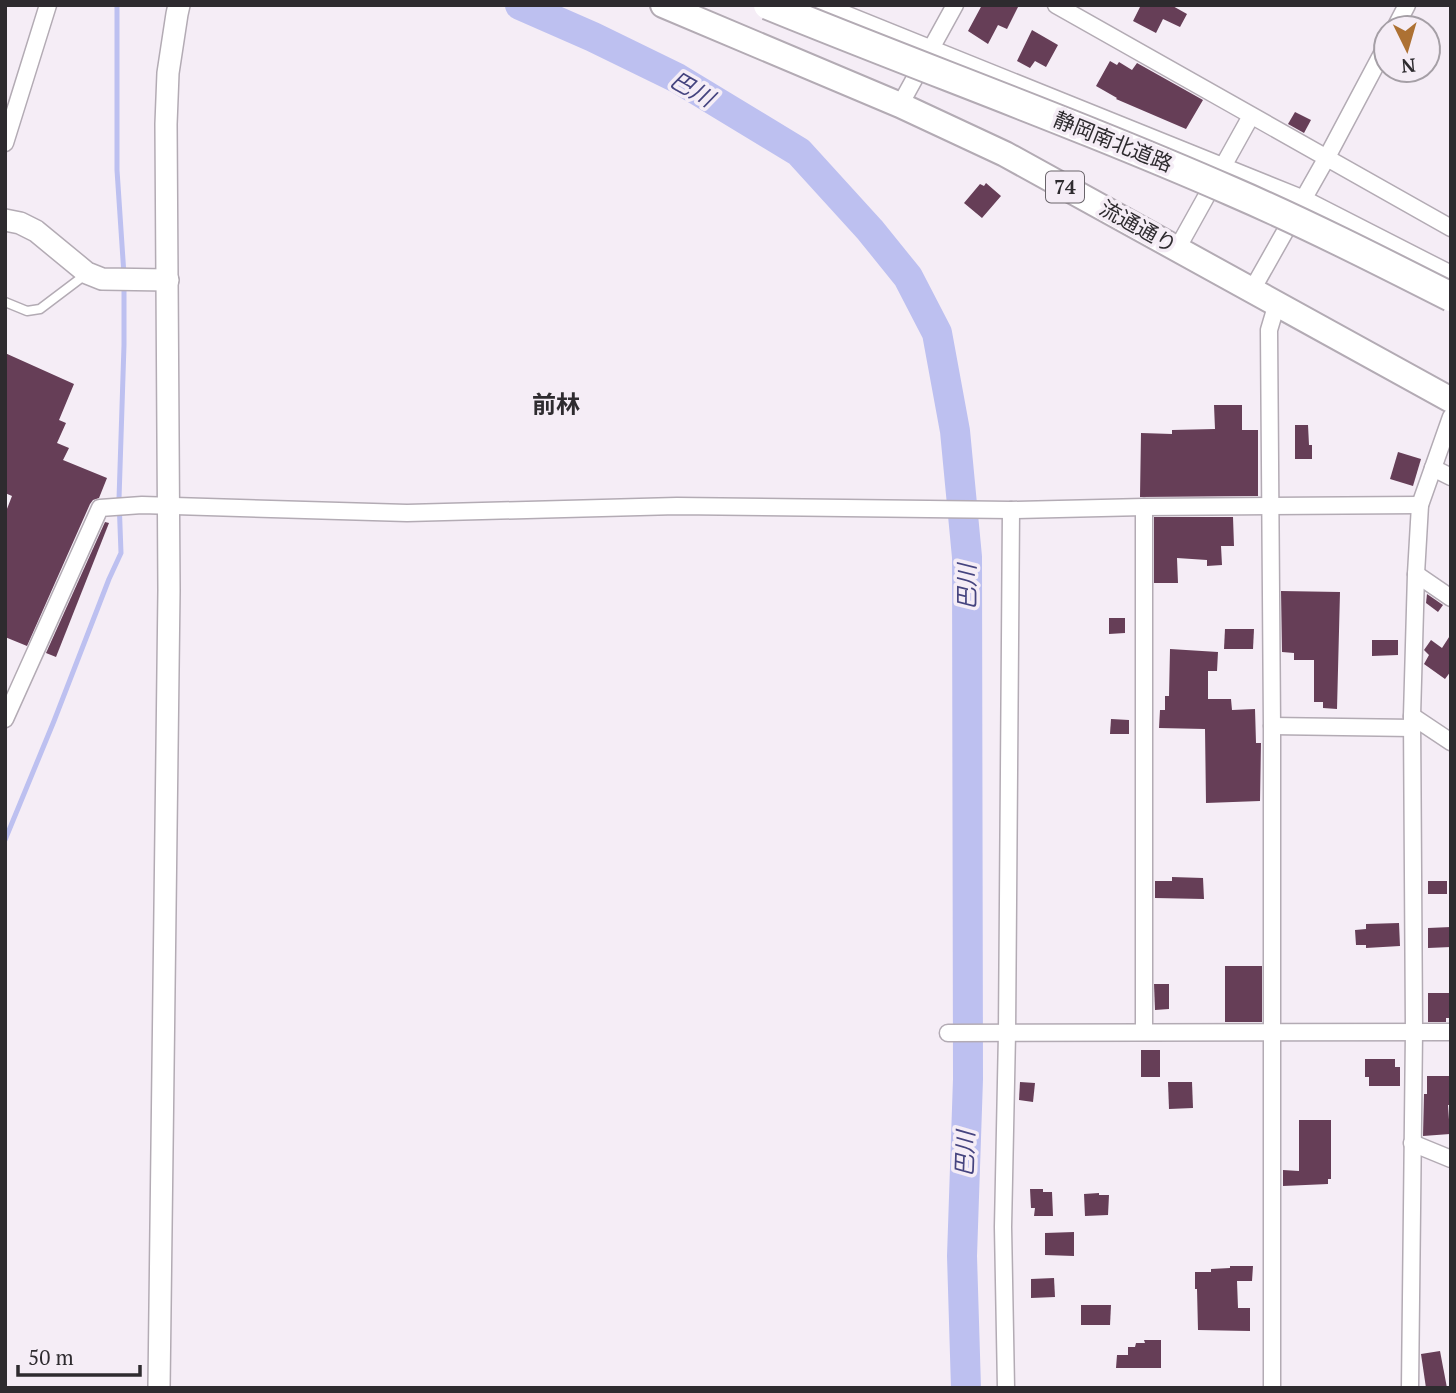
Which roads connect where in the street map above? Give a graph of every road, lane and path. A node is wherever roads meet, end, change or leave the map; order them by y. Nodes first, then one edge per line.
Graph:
1 (48, 5) edge
2 (179, 5) edge
3 (768, 5) edge
4 (791, 5) edge
5 (823, 5) edge
6 (955, 5) edge
7 (1056, 5) edge
8 (671, 7) edge
9 (930, 49) junction
10 (1372, 72) edge
11 (900, 105) junction
12 (1251, 116) junction
13 (5, 144) edge
14 (1326, 159) junction
15 (1224, 166) junction
16 (1304, 200) junction
17 (5, 220) edge
18 (1451, 228) edge
19 (1177, 249) junction
20 (1451, 274) edge
21 (94, 276) junction
22 (168, 279) junction
23 (1451, 287) edge
24 (1252, 290) junction
25 (1451, 297) edge
26 (5, 302) edge
27 (1277, 303) junction
28 (1451, 400) edge
29 (1449, 425) edge
30 (1433, 468) junction
31 (1451, 477) edge
32 (1420, 505) junction
33 (169, 506) junction
34 (1270, 506) junction
35 (1144, 507) junction
36 (1011, 510) junction
37 (1416, 574) junction
38 (1451, 598) edge
39 (11, 690) edge
40 (5, 719) edge
41 (1413, 722) junction
42 (1272, 726) junction
43 (1451, 742) edge
44 (1414, 1031) junction
45 (1144, 1032) junction
46 (1271, 1032) junction
47 (1451, 1032) edge
48 (948, 1033) dead end
49 (1007, 1033) junction
50 (1412, 1143) junction
51 (1451, 1159) edge
52 (159, 1388) edge
53 (1006, 1388) edge
54 (1272, 1388) edge
55 (1410, 1388) edge

1 - 13 street
2 - 22 street
3 - 25 highway, 静岡南北道路, bridge
4 - 23 highway, 静岡南北道路
5 - 9 street
6 - 9 street
7 - 12 street
8 - 11 main road, 流通通り / 74
9 - 11 street
9 - 15 street
10 - 14 street
11 - 19 main road, 流通通り / 74
12 - 14 street
12 - 15 street
14 - 16 street
14 - 18 street
15 - 16 street
15 - 19 street
16 - 20 street
16 - 24 street
17 - 21 street
19 - 24 main road, 流通通り / 74
21 - 22 street
21 - 26 lane
22 - 33 street
24 - 27 main road, 流通通り / 74
27 - 28 main road, 流通通り / 74
27 - 34 street
29 - 30 street
30 - 31 street
30 - 32 street
32 - 34 street
32 - 37 street
33 - 36 street
33 - 39 street
33 - 52 street
34 - 35 street
34 - 42 street
35 - 36 street
35 - 45 street
36 - 49 street
37 - 38 street
37 - 41 street
39 - 40 street
41 - 42 street
41 - 43 street
41 - 44 street
42 - 46 street
44 - 46 street
44 - 47 street
44 - 50 street
45 - 46 street
45 - 49 street
46 - 54 street
48 - 49 street
49 - 53 street
50 - 51 street
50 - 55 street

